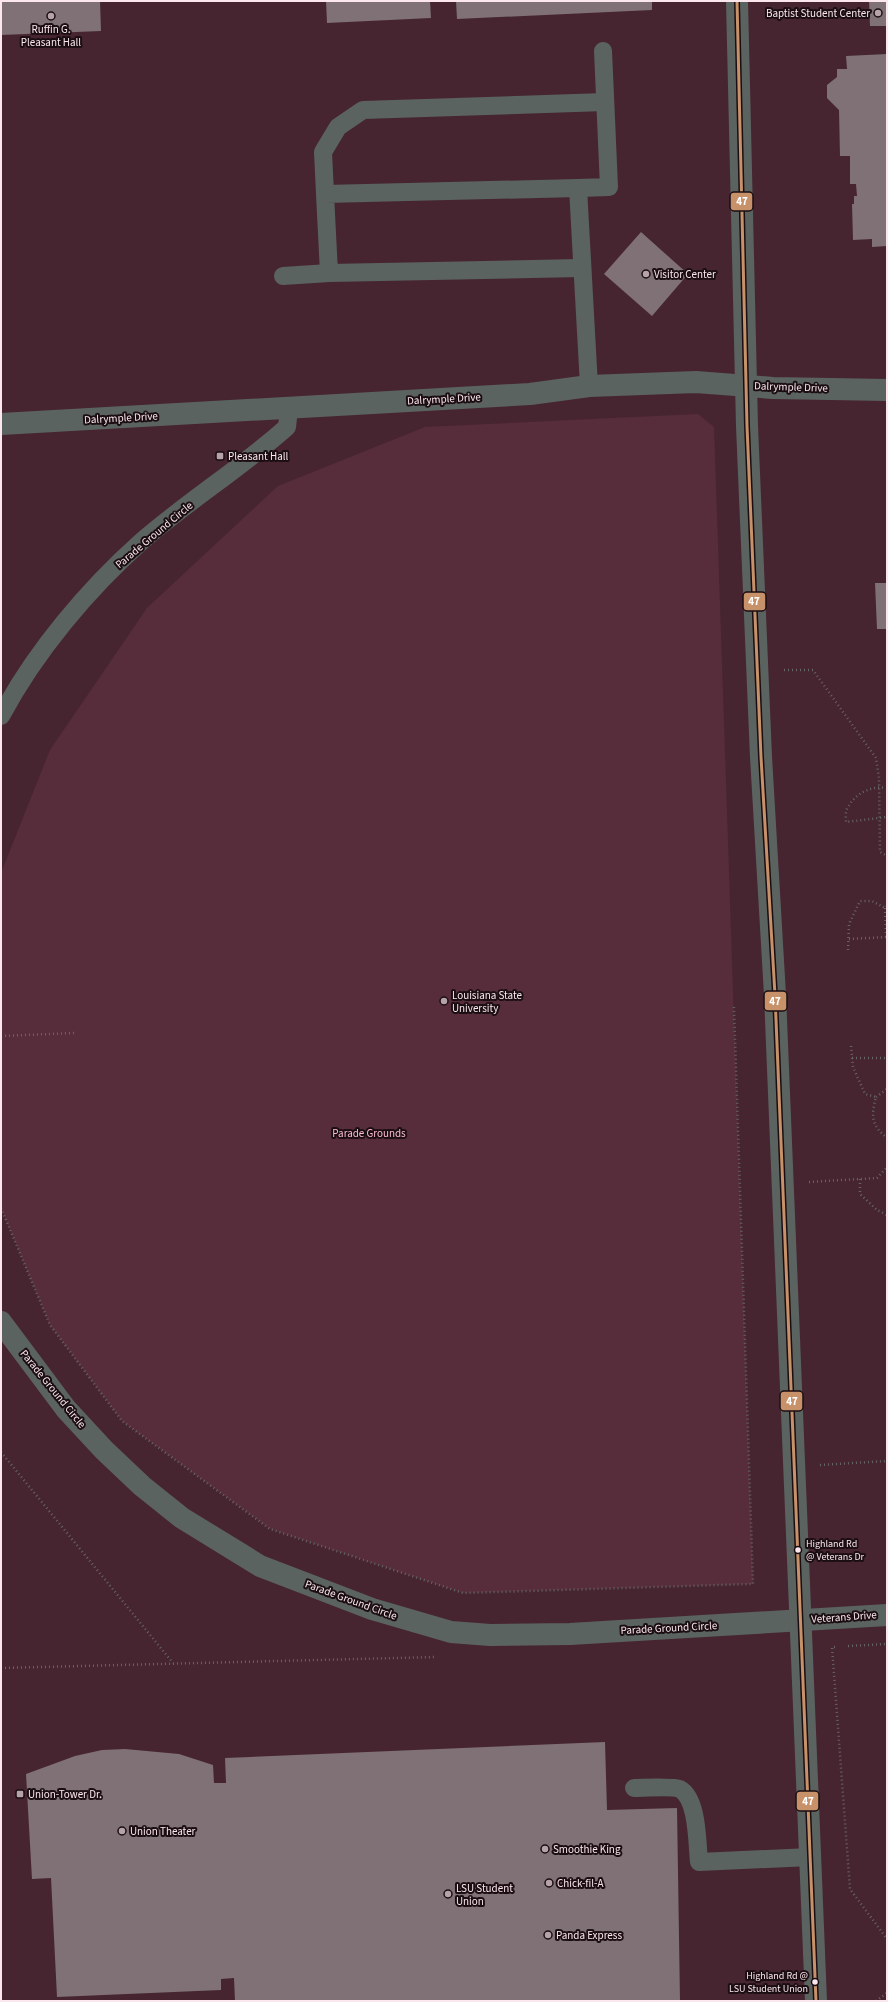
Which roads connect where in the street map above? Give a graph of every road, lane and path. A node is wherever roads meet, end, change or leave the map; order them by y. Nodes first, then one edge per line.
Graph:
1 (737, 1) edge
2 (603, 51) dead end
3 (605, 102) junction
4 (578, 188) junction
5 (325, 194) junction
6 (581, 268) junction
7 (329, 273) junction
8 (283, 276) dead end
9 (747, 385) junction
10 (589, 386) junction
11 (887, 390) edge
12 (289, 409) junction
13 (1, 424) edge
14 (782, 670) dead end
15 (1, 716) edge
16 (879, 787) junction
17 (887, 788) edge
18 (887, 817) edge
19 (879, 818) junction
20 (887, 856) edge
21 (886, 907) edge
22 (887, 937) edge
23 (849, 939) junction
24 (848, 950) dead end
25 (734, 1007) dead end
26 (74, 1033) dead end
27 (1, 1036) edge
28 (851, 1046) dead end
29 (852, 1058) junction
30 (887, 1058) edge
31 (887, 1089) edge
32 (876, 1097) junction
33 (887, 1138) edge
34 (887, 1167) edge
35 (860, 1179) junction
36 (803, 1182) dead end
37 (1, 1208) edge
38 (887, 1215) edge
39 (1, 1322) edge
40 (1, 1452) edge
41 (887, 1462) edge
42 (815, 1465) dead end
43 (887, 1615) edge
44 (802, 1620) junction
45 (887, 1644) edge
46 (442, 1657) dead end
47 (173, 1663) junction
48 (1, 1668) edge
49 (634, 1788) dead end
50 (810, 1857) junction
51 (887, 1939) edge
52 (887, 1993) edge
53 (816, 2001) edge
54 (876, 2001) edge

1 - 9 street
2 - 3 lane
3 - 4 lane
3 - 5 lane
4 - 5 lane
4 - 6 lane
5 - 7 lane
6 - 7 lane
6 - 10 lane
7 - 8 lane
9 - 10 street, Dalrymple Drive
9 - 11 street, Dalrymple Drive
9 - 44 street
10 - 12 street, Dalrymple Drive
12 - 13 street, Dalrymple Drive
12 - 15 lane, Parade Ground Circle
14 - 16 path
16 - 17 path
16 - 19 path
16 - 19 path
18 - 19 path
19 - 20 path
21 - 22 path
21 - 23 path
22 - 23 path
23 - 24 path
25 - 37 path
26 - 27 path
28 - 29 path
29 - 30 path
29 - 32 path
31 - 32 path
32 - 33 path
34 - 35 path
35 - 36 path
35 - 38 path
39 - 44 street, Parade Ground Circle
40 - 47 path
41 - 42 path
43 - 44 street, Veterans Drive
44 - 50 street
45 - 51 path
46 - 47 path
47 - 48 path
49 - 50 lane
50 - 53 street
52 - 54 path

